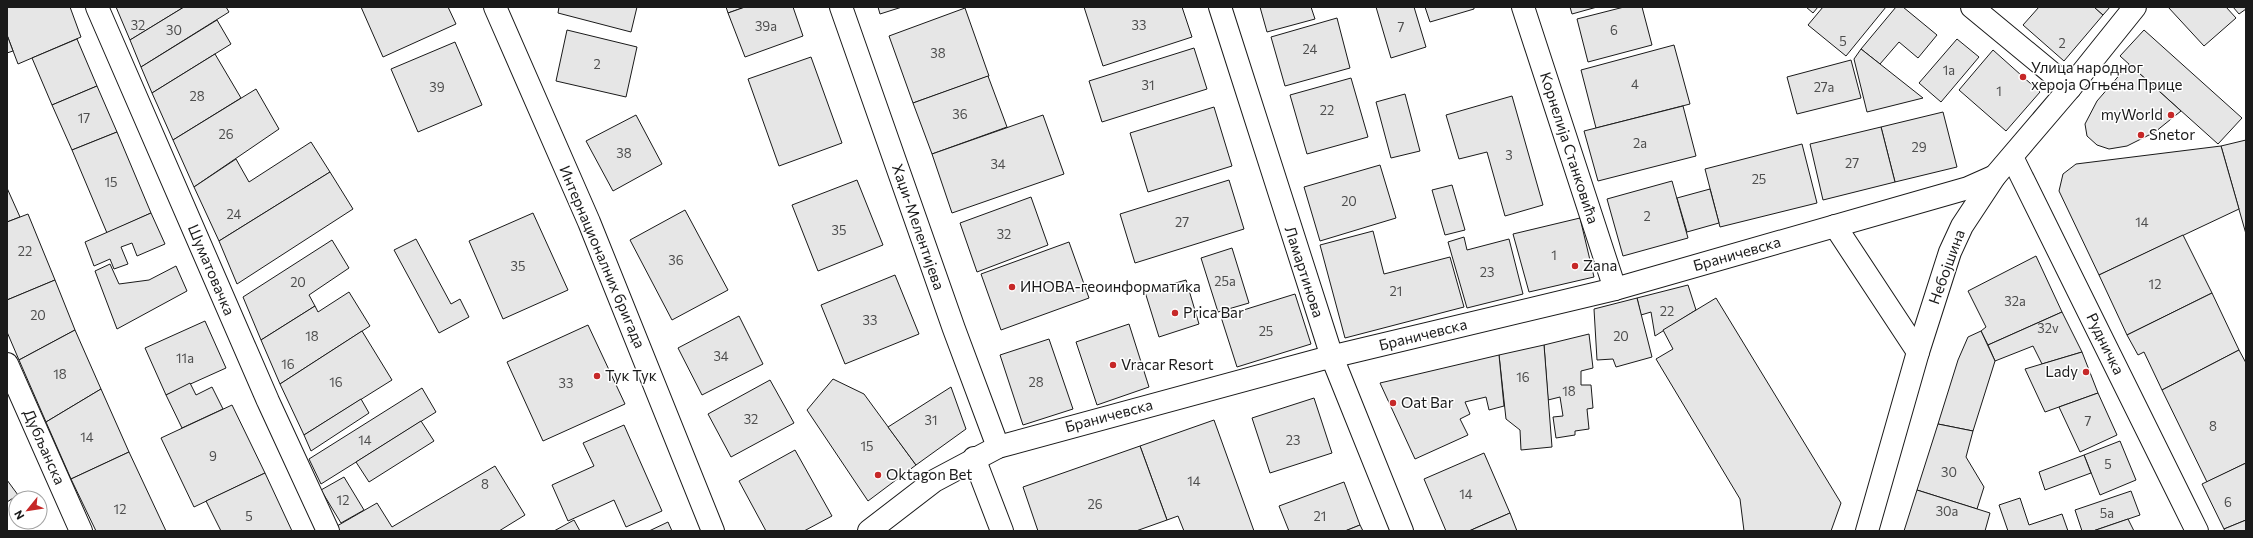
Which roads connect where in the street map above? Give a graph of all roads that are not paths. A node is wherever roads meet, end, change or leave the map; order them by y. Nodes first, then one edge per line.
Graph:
1 (98, 7) edge
2 (495, 7) edge
3 (841, 7) edge
4 (1220, 7) edge
5 (1523, 7) edge
6 (1972, 7) edge
7 (2135, 7) edge
8 (2070, 88) junction
9 (2012, 157) junction
10 (1995, 176) junction
11 (1835, 226) junction
12 (1615, 289) junction
13 (1918, 352) junction
14 (1332, 357) junction
15 (7, 364) edge
16 (998, 447) junction
17 (974, 458) junction
18 (82, 531) edge
19 (328, 531) edge
20 (713, 531) edge
21 (869, 531) edge
22 (1002, 531) edge
23 (1402, 531) edge
24 (1867, 531) edge
25 (2197, 531) edge

1 - 19 street, Шуматовачка
2 - 20 street, Интернационалних бригада
3 - 16 street, Хаџи-Мелентијева
4 - 14 street, Ламартинова
5 - 12 street, Корнелија Станковића
6 - 8 street
7 - 8 street, Небојшина
8 - 9 street, Небојшина
9 - 10 street, Небојшина
9 - 25 street, Рудничка
10 - 11 street, Браничевска
10 - 13 street, Небојшина
11 - 12 street, Браничевска
11 - 13 street
12 - 14 street, Браничевска
13 - 24 street, Небојшина
14 - 16 street, Браничевска
14 - 23 street, Ламартинова
15 - 18 street, Дубљанска
16 - 17 street, Браничевска
17 - 21 street, Браничевска
17 - 22 street

